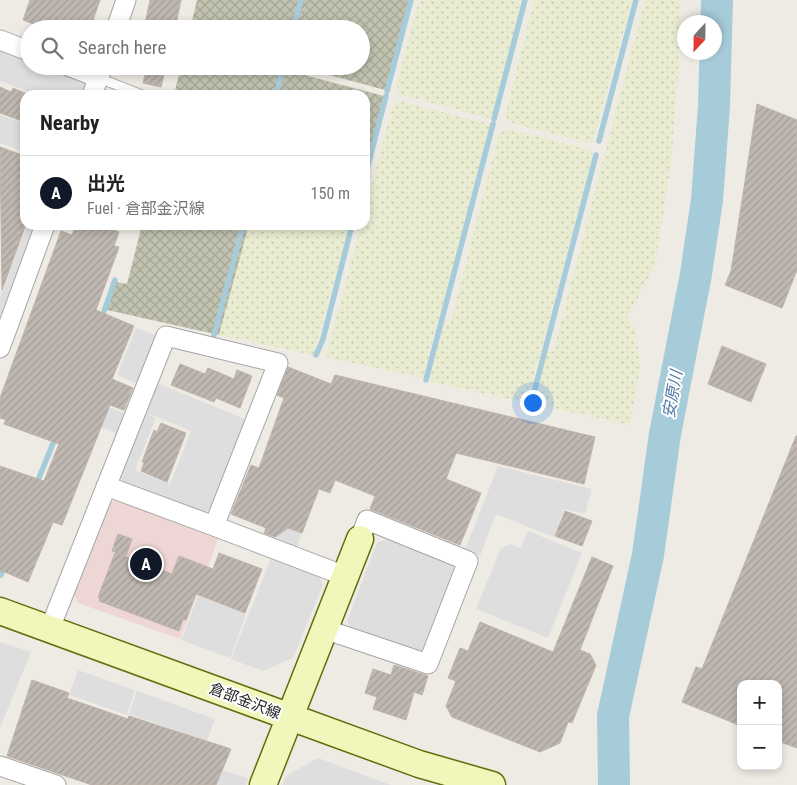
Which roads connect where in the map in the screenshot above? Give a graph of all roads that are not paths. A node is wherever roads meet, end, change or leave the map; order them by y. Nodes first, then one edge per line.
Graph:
1 (126, 0) edge
2 (119, 20) edge
3 (0, 40) edge
4 (20, 48) edge
5 (98, 80) edge
6 (127, 90) edge
7 (43, 230) edge
8 (0, 348) edge
9 (106, 486) junction
10 (214, 526) junction
11 (360, 539) joint
12 (345, 576) junction
13 (0, 611) edge
14 (50, 628) junction
15 (324, 630) junction
16 (290, 718) junction
17 (0, 766) edge
18 (56, 785) edge
19 (263, 785) edge
20 (492, 785) edge

1 - 2 street
3 - 4 street
5 - 6 lane
7 - 8 street
9 - 10 street
9 - 10 street
9 - 14 street
10 - 12 street
11 - 12 main road
11 - 15 street
12 - 15 main road
13 - 14 main road, 倉部金沢線
14 - 16 main road, 倉部金沢線
15 - 16 main road
16 - 19 main road
16 - 20 main road, 倉部金沢線
17 - 18 street

